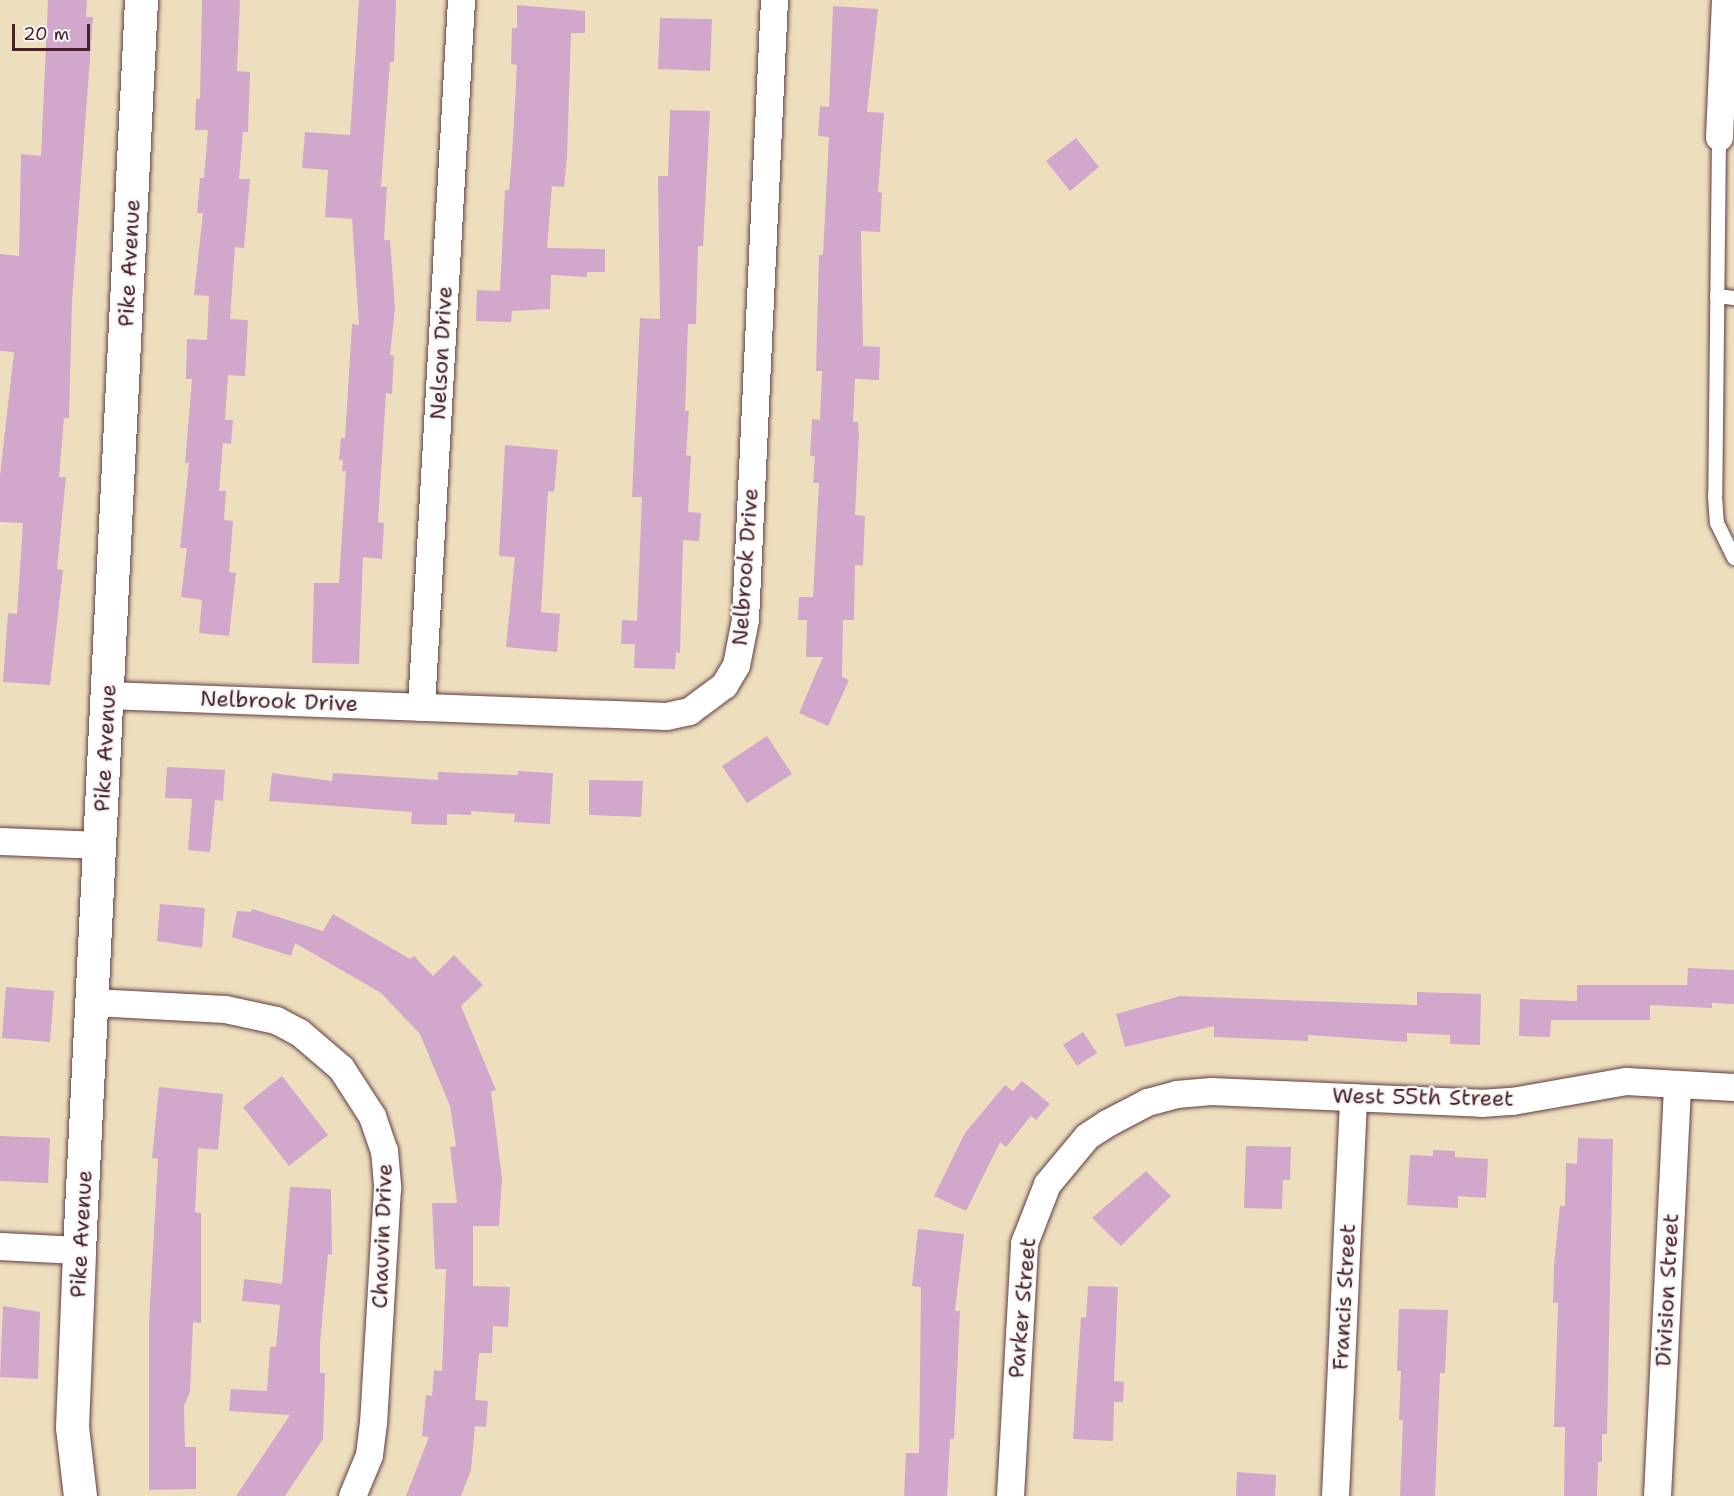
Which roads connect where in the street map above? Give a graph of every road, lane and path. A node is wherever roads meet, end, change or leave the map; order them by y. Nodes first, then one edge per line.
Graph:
1 (141, 0) edge
2 (461, 0) edge
3 (774, 0) edge
4 (1725, 0) edge
5 (1719, 136) joint
6 (1717, 296) junction
7 (1734, 298) edge
8 (1734, 558) edge
9 (107, 695) junction
10 (421, 707) junction
11 (0, 841) edge
12 (100, 845) junction
13 (93, 1002) junction
14 (1677, 1084) junction
15 (1734, 1087) edge
16 (1353, 1097) junction
17 (1147, 1102) joint
18 (0, 1246) edge
19 (79, 1250) junction
20 (80, 1496) edge
21 (352, 1496) edge
22 (1010, 1496) edge
23 (1335, 1496) edge
24 (1657, 1496) edge

1 - 9 street, Pike Avenue
2 - 10 street, Nelson Drive
3 - 10 street, Nelbrook Drive
4 - 5 street
5 - 6 lane
6 - 7 lane
6 - 8 lane
9 - 10 street, Nelbrook Drive
9 - 12 street, Pike Avenue
11 - 12 street
12 - 13 street, Pike Avenue
13 - 19 street, Pike Avenue
13 - 21 street, Chauvin Drive
14 - 15 street, West 55th Street
14 - 16 street, West 55th Street
14 - 24 street, Division Street
16 - 17 street, West 55th Street
16 - 23 street, Francis Street
17 - 22 street, Parker Street
18 - 19 street
19 - 20 street, Pike Avenue

